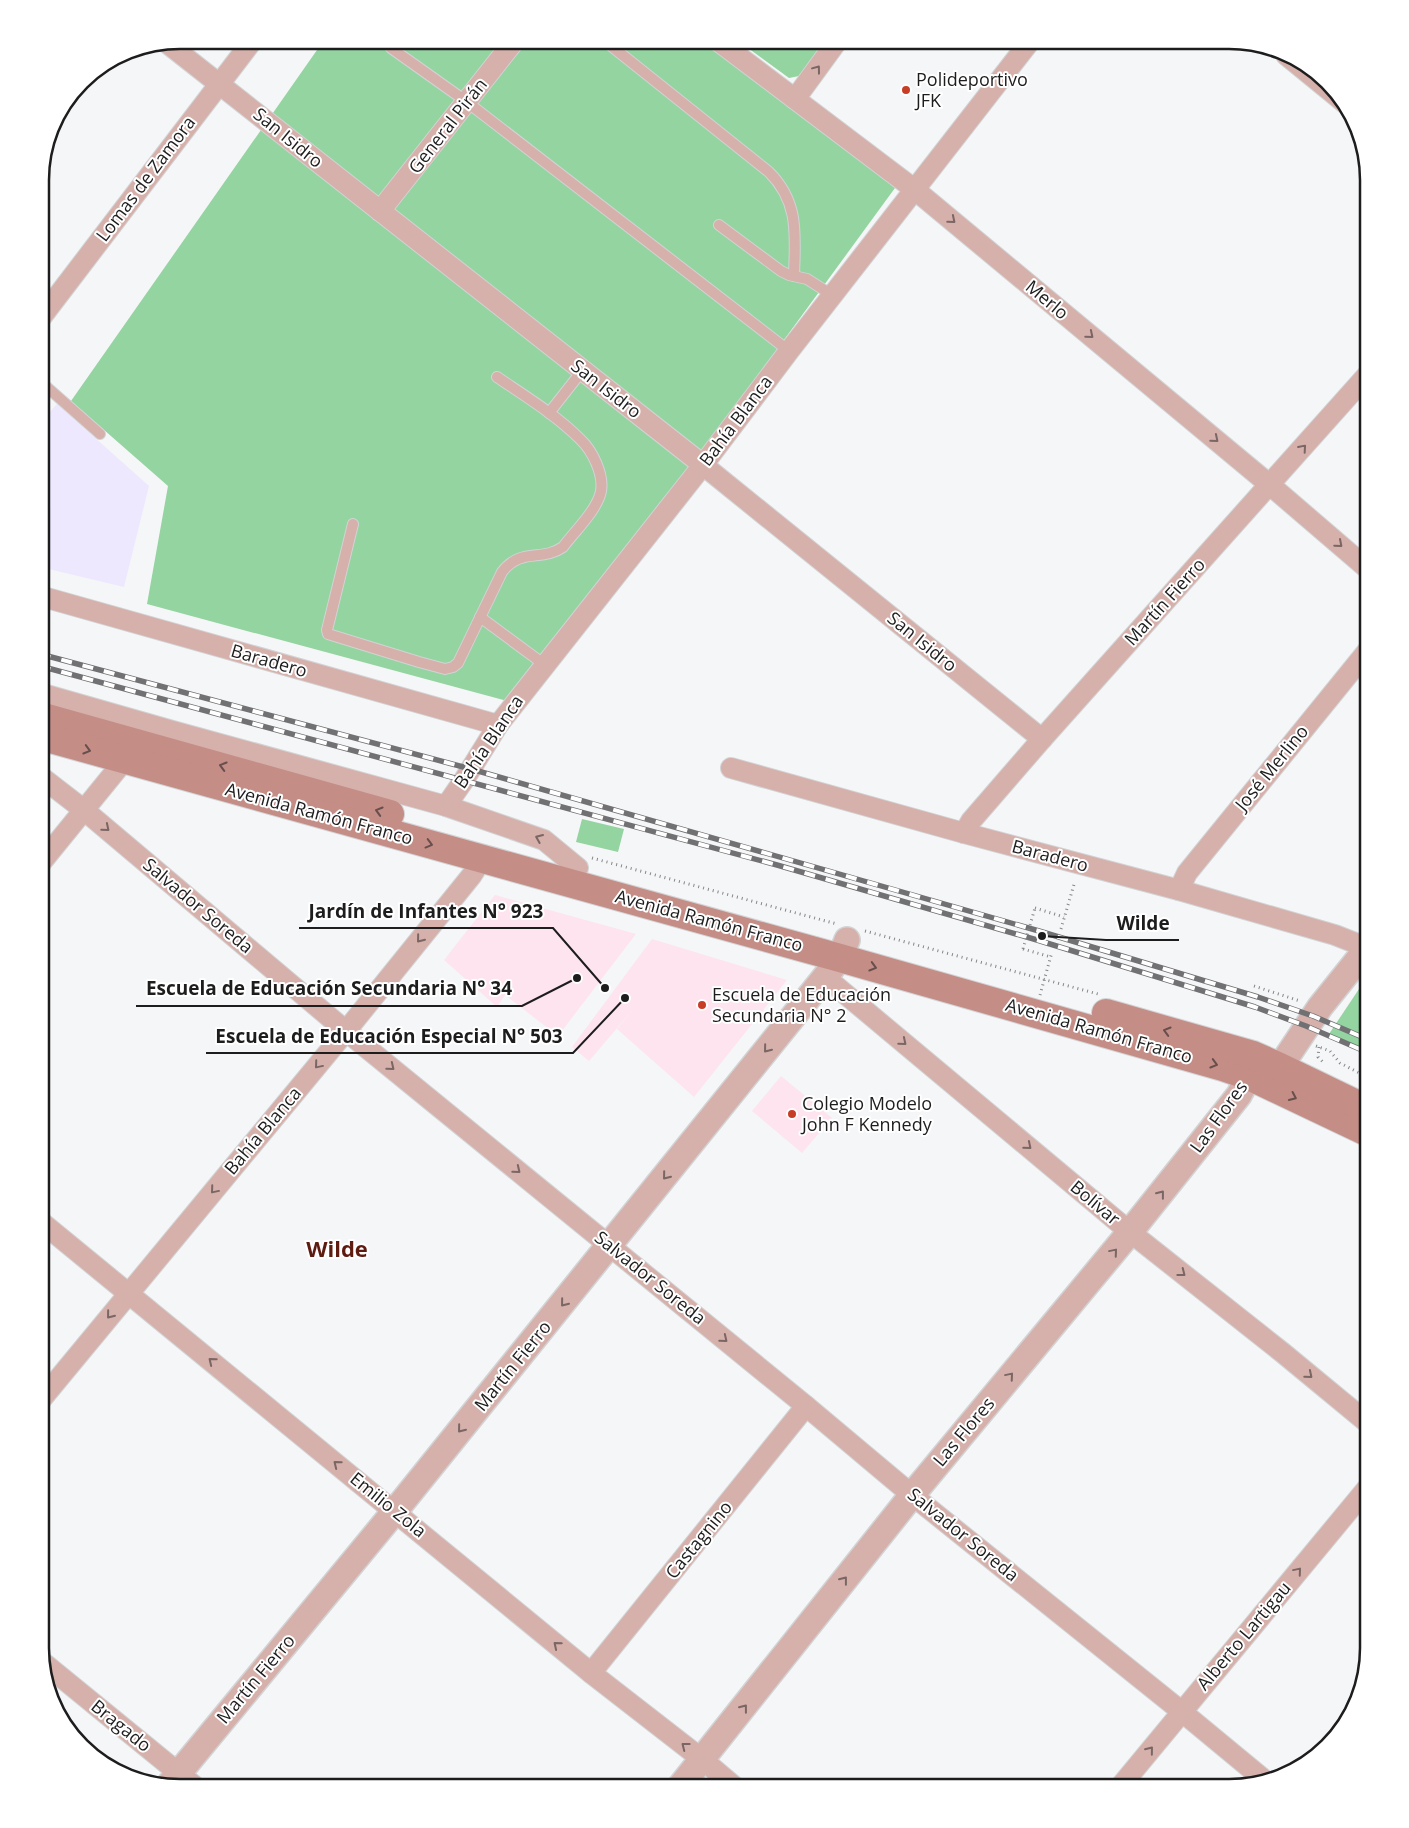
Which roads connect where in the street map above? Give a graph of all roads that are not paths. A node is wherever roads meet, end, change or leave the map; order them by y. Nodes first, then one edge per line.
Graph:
1 (175, 49) edge
2 (246, 49) edge
3 (393, 49) edge
4 (509, 49) edge
5 (615, 49) edge
6 (729, 49) edge
7 (831, 49) edge
8 (1024, 49) edge
9 (219, 83) junction
10 (795, 99) junction
11 (468, 102) junction
12 (914, 189) junction
13 (380, 211) junction
14 (719, 225) dead end
15 (794, 276) junction
16 (832, 295) junction
17 (49, 307) edge
18 (789, 351) junction
19 (582, 371) junction
20 (497, 377) dead end
21 (1360, 383) edge
22 (49, 389) edge
23 (549, 413) junction
24 (100, 434) dead end
25 (703, 465) junction
26 (1270, 484) junction
27 (354, 524) dead end
28 (1360, 562) edge
29 (49, 599) edge
30 (480, 617) junction
31 (1360, 660) edge
32 (545, 665) junction
33 (49, 696) edge
34 (49, 720) edge
35 (498, 725) junction
36 (173, 731) junction
37 (49, 738) edge
38 (1042, 739) junction
39 (131, 752) junction
40 (731, 768) dead end
41 (49, 783) edge
42 (446, 806) junction
43 (84, 810) junction
44 (964, 833) junction
45 (49, 853) edge
46 (482, 858) junction
47 (582, 862) junction
48 (1179, 890) junction
49 (1360, 944) edge
50 (844, 946) junction
51 (1360, 958) edge
52 (346, 1031) junction
53 (1280, 1066) junction
54 (1249, 1076) junction
55 (1360, 1106) edge
56 (1360, 1129) edge
57 (49, 1228) edge
58 (1130, 1232) junction
59 (610, 1246) junction
60 (128, 1293) junction
61 (49, 1390) edge
62 (806, 1406) junction
63 (1360, 1417) edge
64 (912, 1494) junction
65 (1360, 1497) edge
66 (395, 1511) junction
67 (51, 1669) edge
68 (592, 1673) junction
69 (1181, 1711) junction
70 (702, 1760) junction
71 (1259, 1776) edge
72 (177, 1779) edge
73 (183, 1779) edge
74 (686, 1779) edge
75 (725, 1779) edge
76 (1127, 1779) edge

1 - 9 street, San Isidro
2 - 9 street, Lomas de Zamora
3 - 11 lane
4 - 11 street, General Pirán
5 - 15 lane
6 - 10 street, Merlo
10 -> 7 street
8 - 12 street, Bahía Blanca
9 - 13 street, San Isidro
9 - 17 street, Lomas de Zamora
10 - 12 street, Merlo
11 - 13 street, General Pirán
11 - 18 lane
12 - 16 street, Bahía Blanca
12 -> 26 street, Merlo
13 - 19 street, San Isidro
14 - 15 lane
15 - 16 lane
16 - 18 street, Bahía Blanca
18 - 25 street, Bahía Blanca
19 - 23 lane
19 - 25 street, San Isidro
20 - 23 lane
26 -> 21 street, Martín Fierro
22 - 24 lane
23 - 30 lane
25 - 32 street, Bahía Blanca
25 - 38 street, San Isidro
26 -> 28 street, Merlo
26 - 38 street, Martín Fierro
27 - 30 lane
29 - 35 street, Baradero
30 - 32 lane
31 - 48 street, José Merlino
32 - 35 street, Bahía Blanca
33 - 36 street, Bahía Blanca
34 - 39 main road, Avenida Ramón Franco
35 - 42 street, Bahía Blanca
36 - 39 street
36 - 42 street, Bahía Blanca
37 -> 39 main road, Avenida Ramón Franco
38 - 44 street, Martín Fierro
39 - 43 street
39 -> 46 main road, Avenida Ramón Franco
47 -> 39 main road, Avenida Ramón Franco
40 - 44 street, Baradero
41 - 43 street, Salvador Soreda
47 -> 42 street, Bahía Blanca
43 - 45 street
43 -> 52 street, Salvador Soreda
44 - 48 street, Baradero
46 - 50 main road, Avenida Ramón Franco
46 -> 52 street, Bahía Blanca
47 - 50 main road, Avenida Ramón Franco
48 - 49 street, Baradero
53 -> 50 main road, Avenida Ramón Franco
50 -> 54 main road, Avenida Ramón Franco
50 -> 58 street, Bolívar
50 -> 59 street, Martín Fierro
51 - 53 street
52 -> 59 street, Salvador Soreda
52 -> 60 street, Bahía Blanca
53 - 55 main road, Avenida Ramón Franco
54 -> 56 main road, Avenida Ramón Franco
58 -> 54 street, Las Flores
57 - 60 street, Emilio Zola
58 -> 63 street, Bolívar
64 -> 58 street, Las Flores
59 -> 62 street, Salvador Soreda
59 -> 66 street, Martín Fierro
60 -> 61 street, Bahía Blanca
66 -> 60 street, Emilio Zola
62 - 64 street, Salvador Soreda
62 - 68 street, Castagnino
64 - 69 street, Salvador Soreda
70 -> 64 street, Las Flores
69 -> 65 street, Alberto Lartigau
68 -> 66 street, Emilio Zola
66 - 73 street, Martín Fierro
67 - 72 street, Bragado
70 -> 68 street, Emilio Zola
69 - 71 street, Salvador Soreda
76 -> 69 street, Alberto Lartigau
70 - 74 street, Las Flores
70 - 75 street, Emilio Zola

